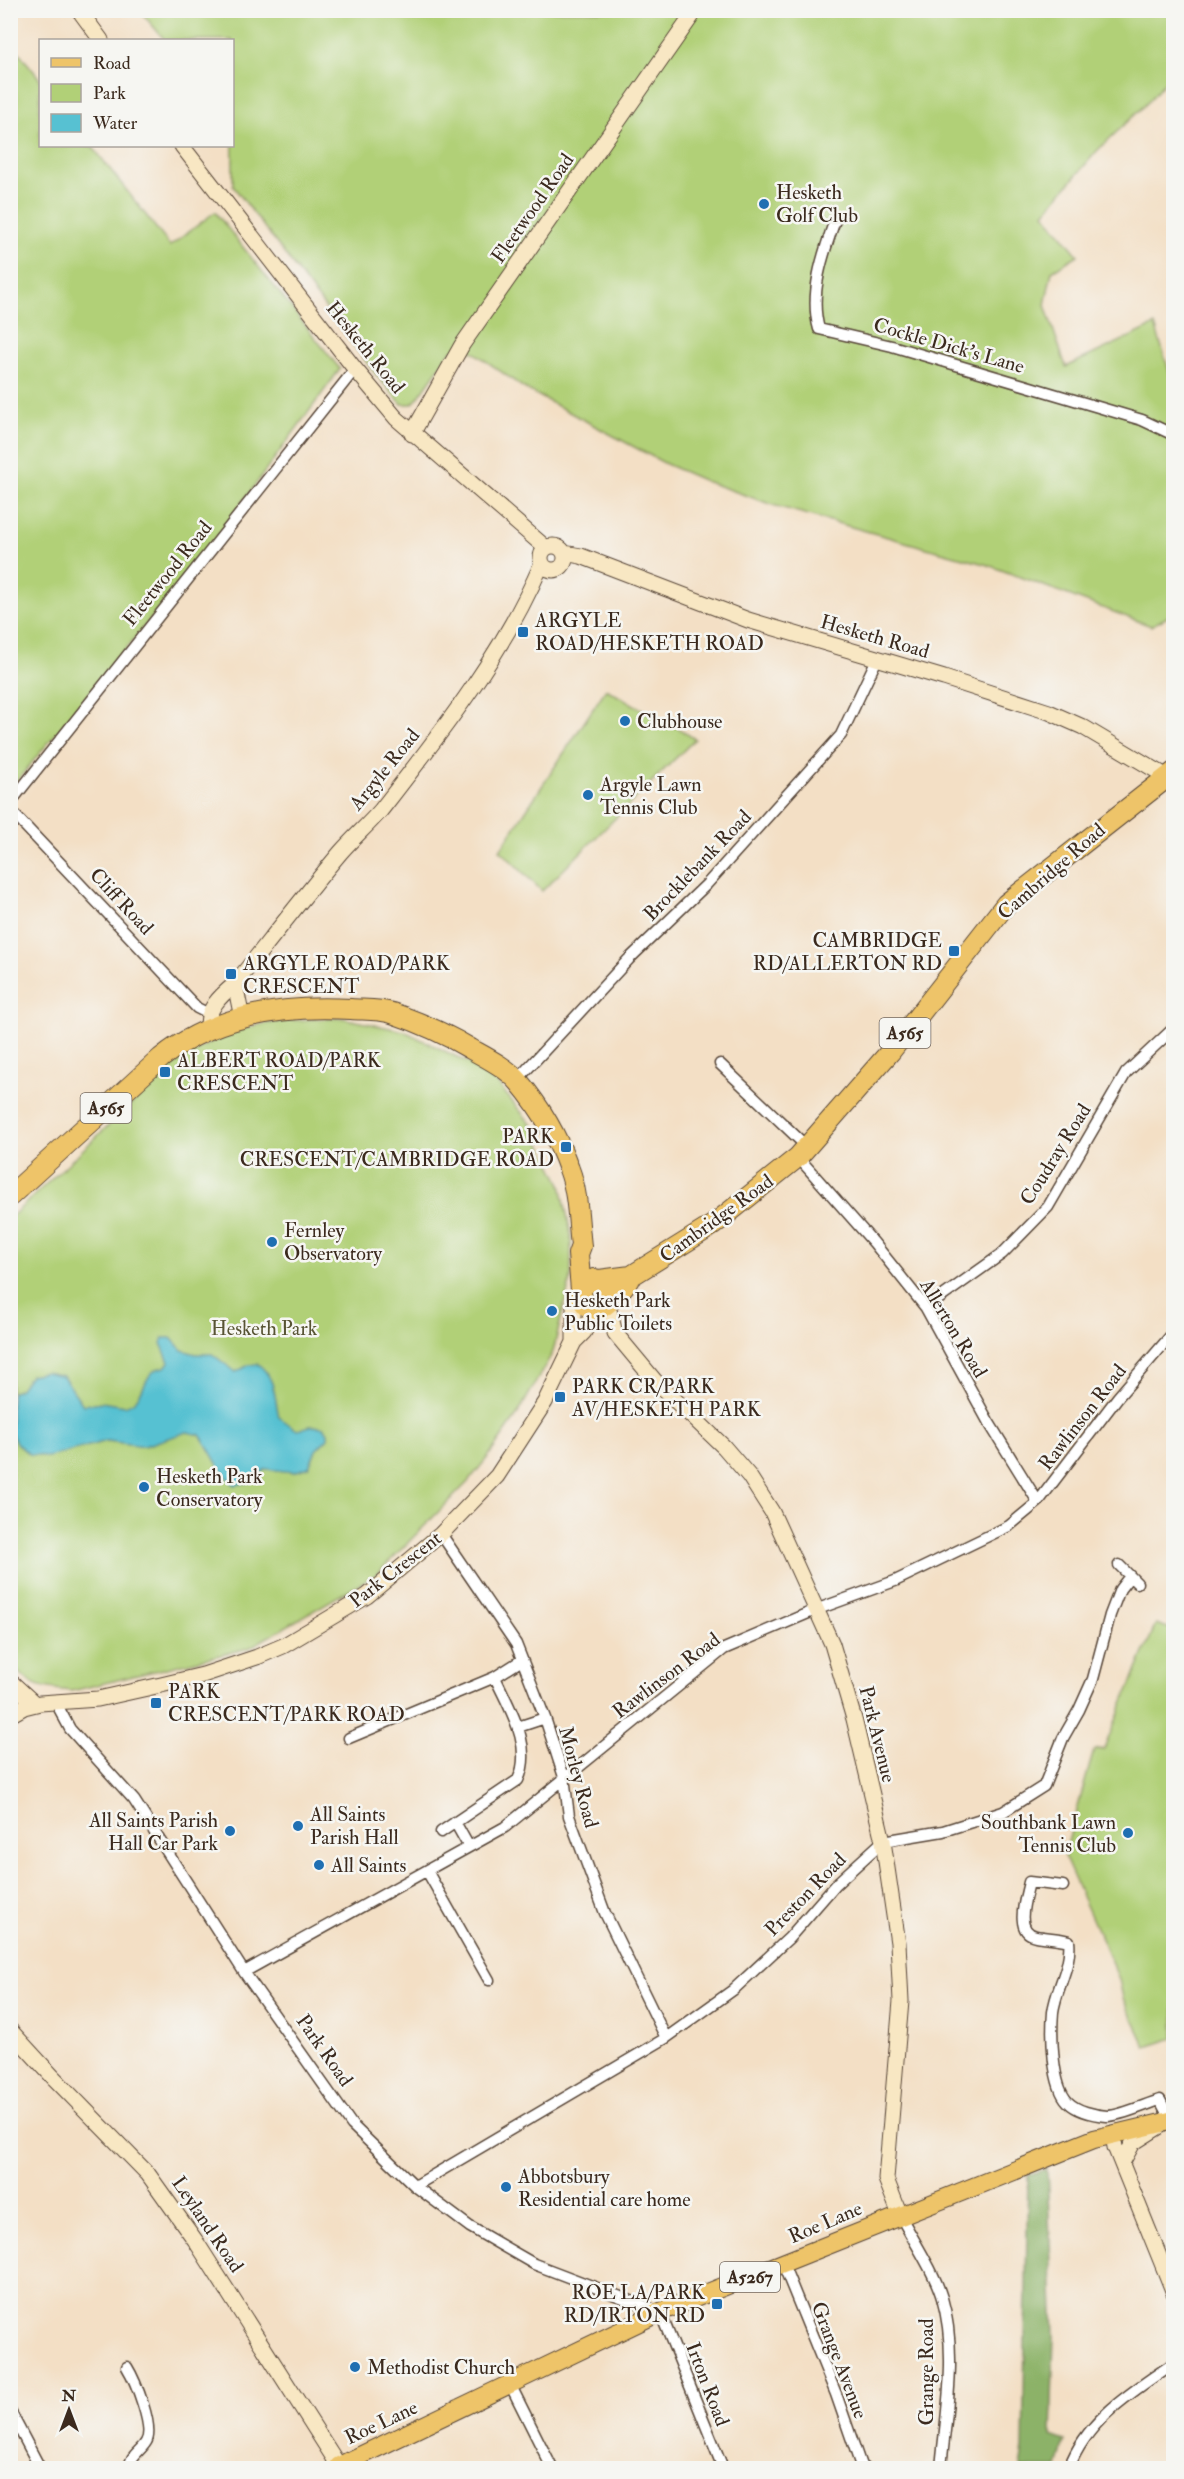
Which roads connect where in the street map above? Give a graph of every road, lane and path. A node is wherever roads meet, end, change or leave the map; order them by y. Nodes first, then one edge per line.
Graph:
1 (78, 10) edge
2 (696, 10) edge
3 (100, 39) edge
4 (183, 147) edge
5 (835, 220) dead end
6 (356, 369) junction
7 (412, 434) junction
8 (1173, 435) edge
9 (544, 556) junction
10 (878, 659) junction
11 (1171, 776) edge
12 (10, 803) edge
13 (10, 810) edge
14 (235, 984) junction
15 (242, 1018) junction
16 (208, 1022) junction
17 (1173, 1028) edge
18 (720, 1064) dead end
19 (517, 1080) junction
20 (802, 1151) junction
21 (10, 1197) edge
22 (581, 1246) junction
23 (631, 1276) junction
24 (599, 1280) junction
25 (581, 1292) junction
26 (601, 1305) junction
27 (926, 1308) junction
28 (1173, 1332) edge
29 (574, 1342) junction
30 (1038, 1502) junction
31 (441, 1534) junction
32 (1119, 1565) dead end
33 (818, 1609) junction
34 (522, 1660) junction
35 (495, 1677) junction
36 (10, 1682) edge
37 (55, 1701) junction
38 (35, 1704) junction
39 (10, 1715) edge
40 (545, 1718) junction
41 (518, 1727) junction
42 (349, 1738) dead end
43 (564, 1777) junction
44 (455, 1822) junction
45 (441, 1832) dead end
46 (883, 1841) junction
47 (470, 1847) junction
48 (427, 1871) junction
49 (1063, 1886) dead end
50 (244, 1972) junction
51 (489, 1980) dead end
52 (10, 2030) edge
53 (666, 2038) junction
54 (1170, 2121) edge
55 (1113, 2135) junction
56 (1122, 2163) junction
57 (415, 2186) junction
58 (900, 2215) junction
59 (783, 2264) junction
60 (1173, 2293) edge
61 (660, 2312) junction
62 (1173, 2363) edge
63 (127, 2367) dead end
64 (510, 2384) junction
65 (10, 2411) edge
66 (337, 2468) edge
67 (40, 2469) edge
68 (129, 2469) edge
69 (552, 2469) edge
70 (723, 2469) edge
71 (864, 2469) edge
72 (941, 2469) edge
73 (1069, 2469) edge

1 - 3 street
2 - 7 street, Fleetwood Road
4 - 6 street, Hesketh Road
5 - 8 street, Cockle Dick's Lane
6 - 7 street, Hesketh Road
6 - 12 street, Fleetwood Road
7 - 9 street, Hesketh Road
9 - 10 street, Hesketh Road
9 - 14 street, Argyle Road
10 - 11 street, Hesketh Road
10 - 19 street, Brocklebank Road
11 - 20 highway, Cambridge Road / A565
13 - 16 street, Cliff Road
14 - 15 street
14 - 16 street, Argyle Road
15 - 16 highway, Park Crescent / A565
15 - 19 highway, Park Crescent / A565
16 - 21 highway, A565
17 - 27 street, Coudray Road
18 - 20 street, Allerton Road
19 - 22 highway, Park Crescent / A565
20 - 23 highway, Cambridge Road / A565
20 - 27 street, Allerton Road
22 - 24 highway, Park Crescent / A565
22 - 25 highway, Park Crescent / A565
23 - 24 highway, Cambridge Road / A565
23 - 26 highway, Cambridge Road / A565
24 - 25 highway, A565
24 - 26 highway, A565
25 - 26 highway
25 - 29 street, Park Crescent
26 - 29 street, Park Crescent
26 - 33 street, Park Avenue
27 - 30 street, Allerton Road
28 - 30 street, Rawlinson Road
29 - 31 street, Park Crescent
30 - 33 street, Rawlinson Road
31 - 34 street, Morley Road
31 - 37 street, Park Crescent
32 - 46 street
33 - 43 street, Rawlinson Road
33 - 46 street, Park Avenue
34 - 35 street
34 - 40 street, Morley Road
35 - 41 street
35 - 42 street
36 - 38 street
37 - 38 street, Park Crescent
37 - 50 street, Park Road
38 - 39 street, Park Crescent
40 - 41 street
40 - 43 street, Morley Road
41 - 44 street
43 - 47 street, Rawlinson Road
43 - 53 street, Morley Road
44 - 45 street
44 - 47 street
46 - 53 street, Preston Road
46 - 58 street, Park Avenue
47 - 48 street, Rawlinson Road
48 - 50 street, Rawlinson Road
48 - 51 street
49 - 54 street
50 - 57 street, Park Road
52 - 66 street, Leyland Road
53 - 57 street, Preston Road
54 - 55 main road, Roe Lane / A5267
54 - 56 street
55 - 56 street
55 - 58 main road, Roe Lane / A5267
56 - 60 street
57 - 61 street, Park Road
58 - 59 main road, Roe Lane / A5267
58 - 72 street, Grange Road
59 - 61 main road, Roe Lane / A5267
59 - 71 street, Grange Avenue
61 - 64 main road, Roe Lane / A5267
61 - 70 street, Irton Road
62 - 73 street
63 - 68 street
64 - 66 main road, Roe Lane / A5267
64 - 69 street
65 - 67 street

